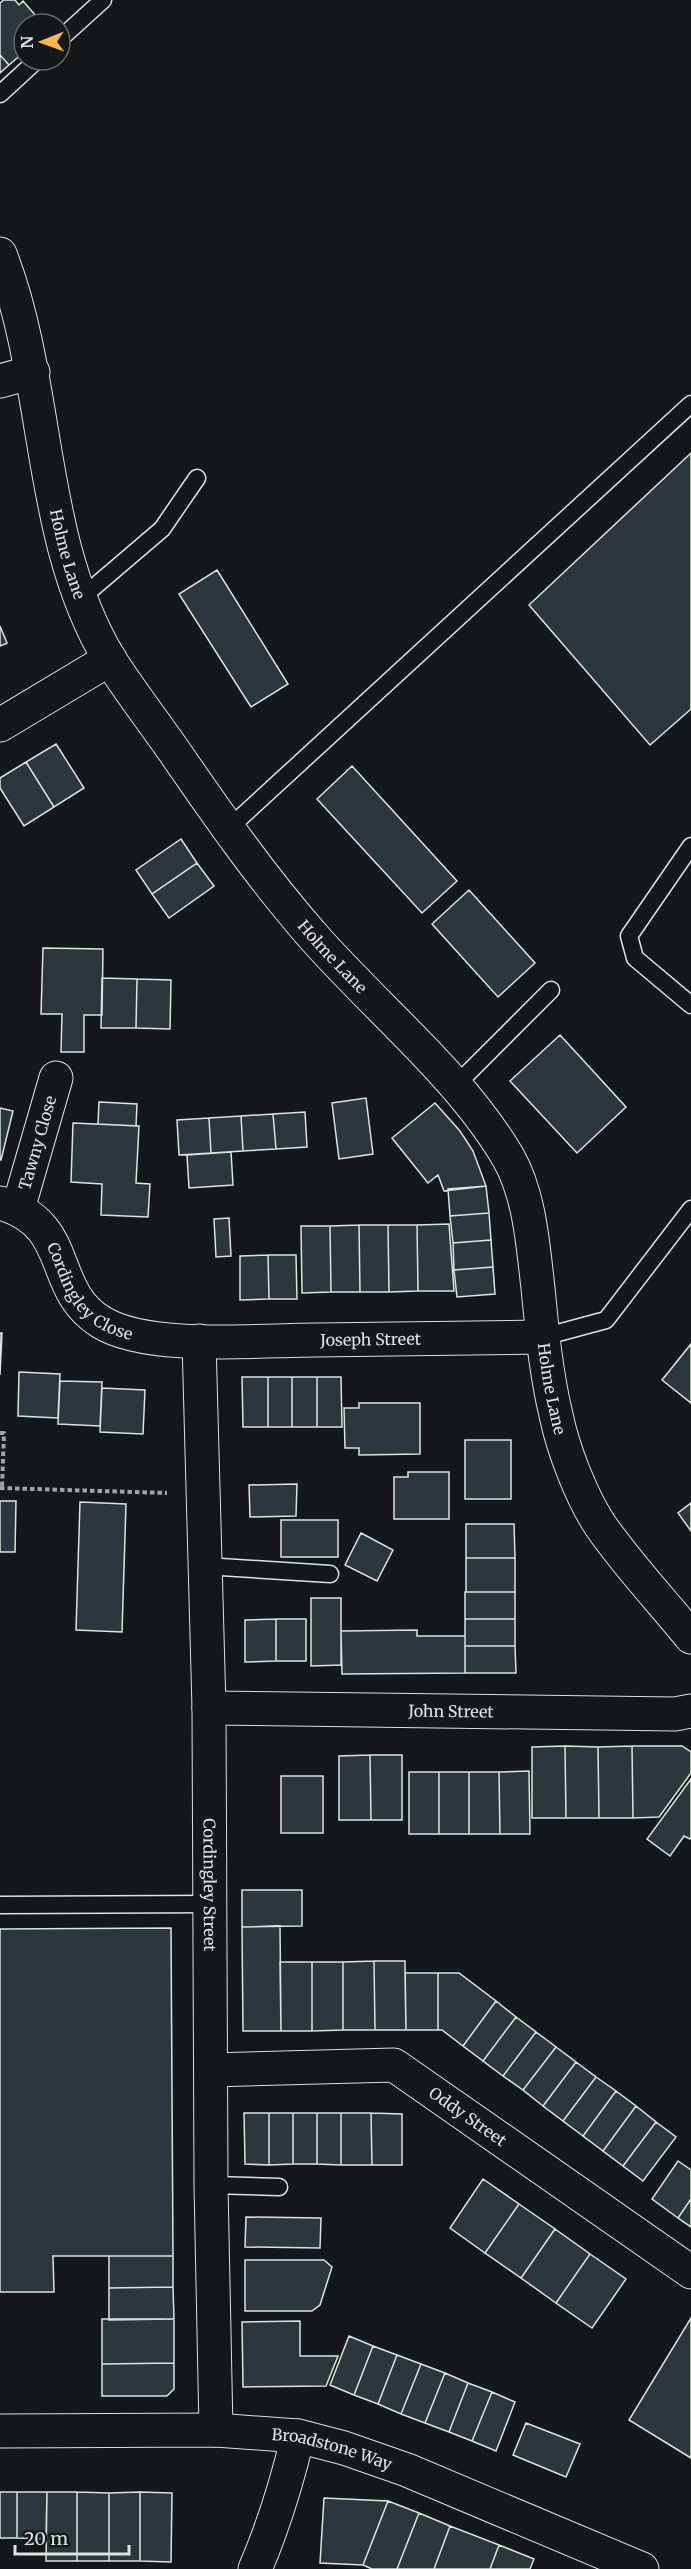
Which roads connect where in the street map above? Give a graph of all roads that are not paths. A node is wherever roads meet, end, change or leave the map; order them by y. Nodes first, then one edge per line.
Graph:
1 (103, 0) edge
2 (72, 28) edge
3 (24, 72) edge
4 (0, 94) edge
5 (0, 254) edge
6 (33, 372) junction
7 (0, 381) edge
8 (691, 404) edge
9 (197, 478) dead end
10 (80, 599) junction
11 (110, 659) junction
12 (0, 725) edge
13 (228, 829) junction
14 (691, 846) edge
15 (551, 990) dead end
16 (691, 1005) edge
17 (56, 1078) dead end
18 (455, 1086) junction
19 (9, 1206) edge
20 (691, 1209) edge
21 (543, 1337) junction
22 (199, 1341) junction
23 (205, 1566) junction
24 (330, 1574) dead end
25 (691, 1637) edge
26 (209, 1708) junction
27 (691, 1711) edge
28 (211, 1904) junction
29 (0, 1905) edge
30 (212, 2070) junction
31 (211, 2185) junction
32 (279, 2187) dead end
33 (691, 2272) edge
34 (216, 2430) junction
35 (0, 2431) edge
36 (298, 2436) junction
37 (255, 2569) edge
38 (642, 2569) edge

1 - 2 lane
3 - 4 lane
5 - 6 street, Holme Lane
6 - 7 street
6 - 10 street, Holme Lane
8 - 13 lane
9 - 10 lane
10 - 11 street, Holme Lane
11 - 12 street
11 - 13 street, Holme Lane
13 - 18 street, Holme Lane
14 - 16 lane
15 - 18 lane
17 - 19 street, Tawny Close
18 - 21 street, Holme Lane
19 - 22 street, Cordingley Close
20 - 21 lane
21 - 22 street, Joseph Street
21 - 25 street, Holme Lane
22 - 23 street, Cordingley Street
23 - 24 lane
23 - 26 street, Cordingley Street
26 - 27 street, John Street
26 - 28 street, Cordingley Street
28 - 29 lane
28 - 30 street, Cordingley Street
30 - 31 street, Cordingley Street
30 - 33 street, Oddy Street
31 - 32 lane
31 - 34 street, Cordingley Street
34 - 35 street, Broadstone Way
34 - 36 street, Broadstone Way
36 - 37 street
36 - 38 street, Broadstone Way

